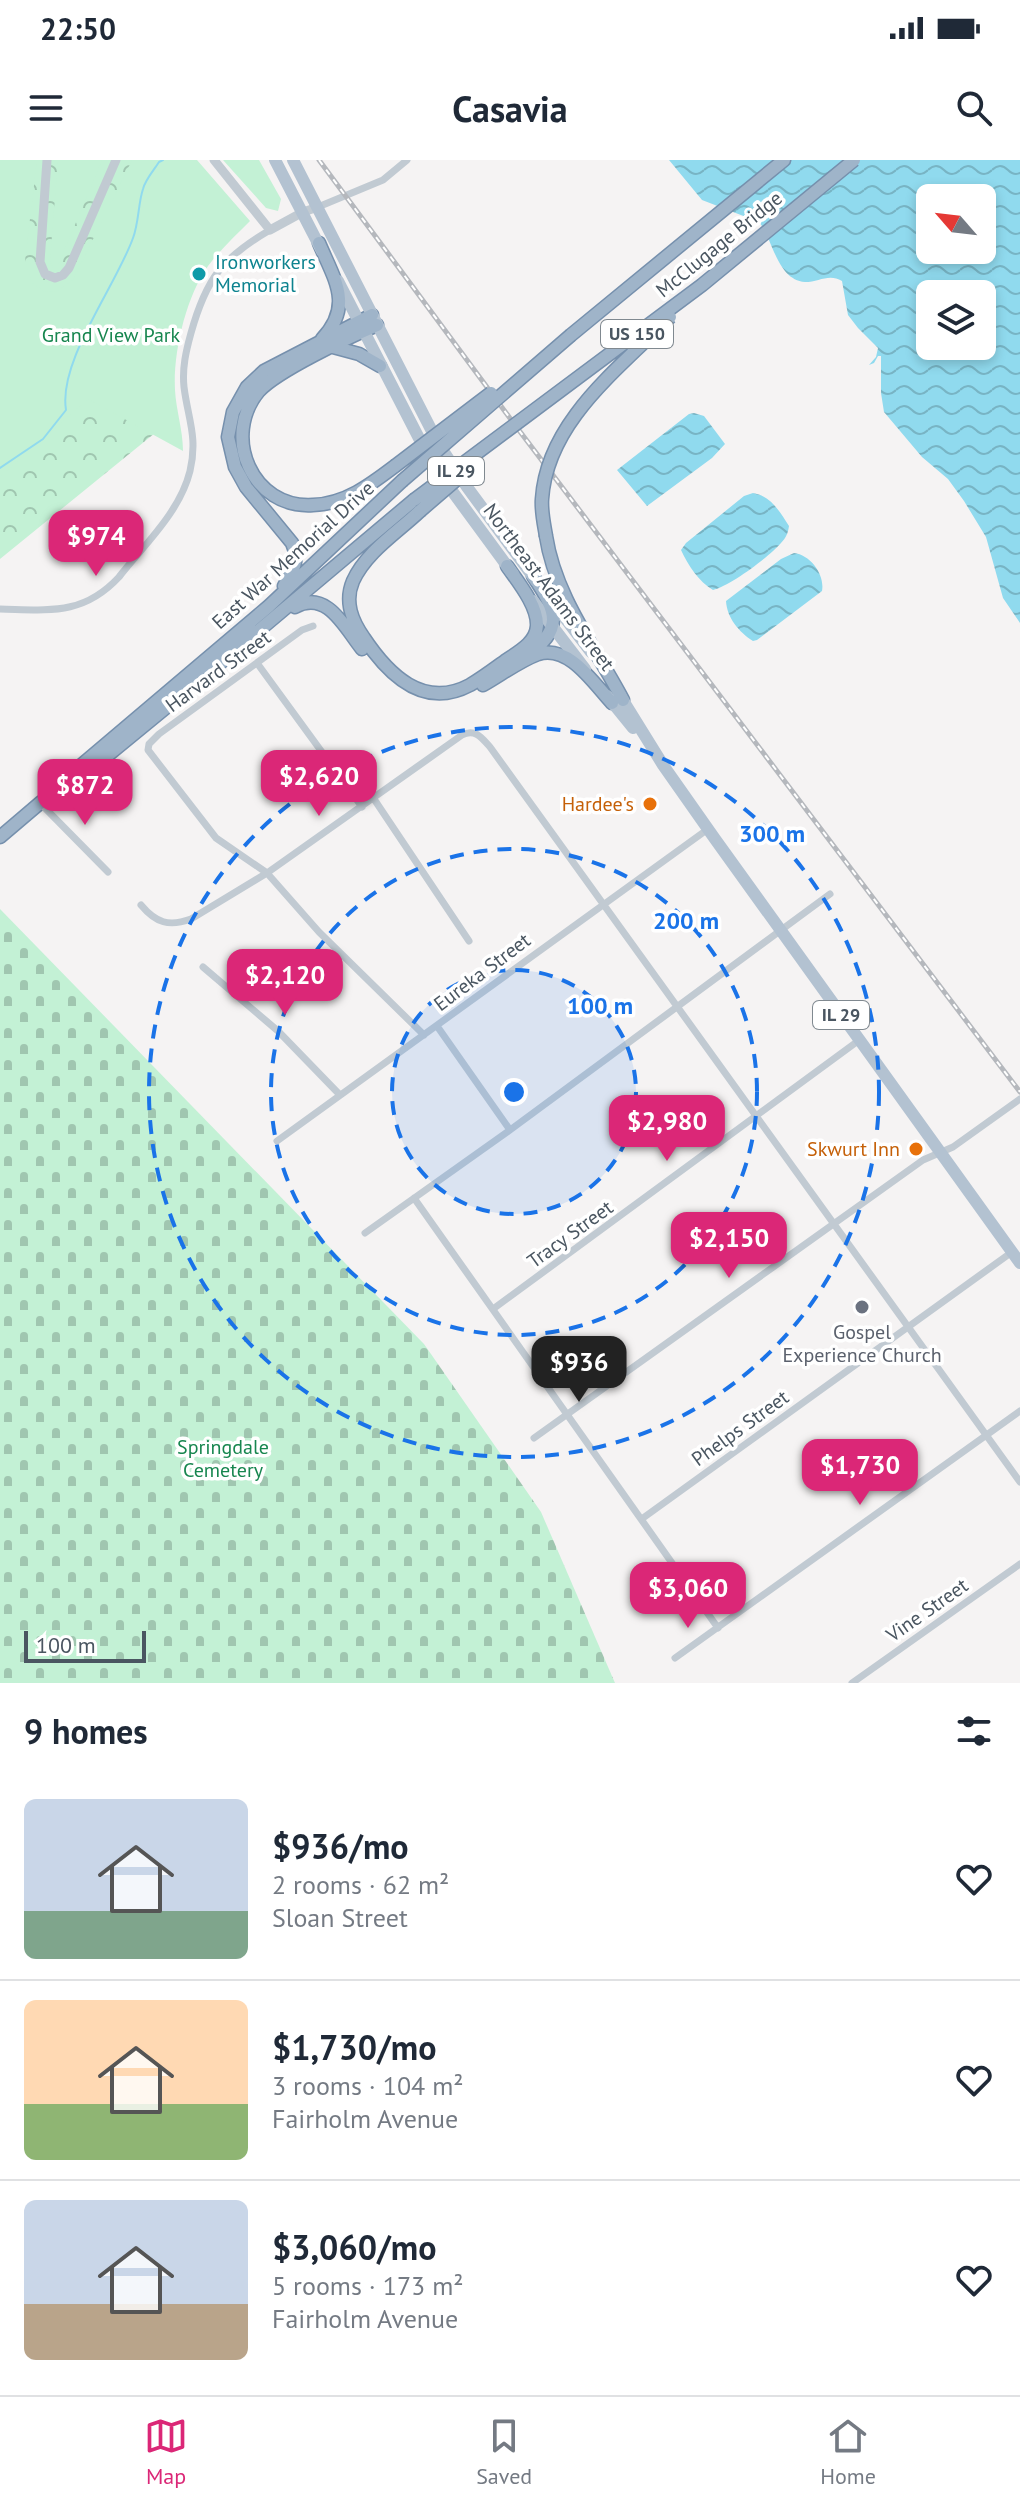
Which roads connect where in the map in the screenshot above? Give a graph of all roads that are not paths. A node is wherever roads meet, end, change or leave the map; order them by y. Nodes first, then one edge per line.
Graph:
1 (47, 160) edge
2 (116, 160) edge
3 (214, 160) edge
4 (275, 160) edge
5 (293, 160) edge
6 (407, 160) edge
7 (784, 160) edge
8 (854, 160) edge
9 (318, 207) junction
10 (303, 212) junction
11 (270, 230) junction
12 (319, 243) junction
13 (702, 285) junction
14 (374, 320) junction
15 (360, 327) junction
16 (571, 335) junction
17 (333, 347) junction
18 (306, 350) junction
19 (380, 366) junction
20 (417, 506) junction
21 (507, 566) junction
22 (533, 576) junction
23 (0, 609) edge
24 (313, 626) dead end
25 (553, 627) junction
26 (239, 631) junction
27 (250, 639) junction
28 (257, 663) junction
29 (483, 685) junction
30 (618, 701) junction
31 (374, 799) junction
32 (40, 803) junction
33 (362, 807) junction
34 (708, 829) junction
35 (0, 837) edge
36 (108, 872) dead end
37 (267, 873) junction
38 (830, 894) dead end
39 (604, 903) junction
40 (141, 905) dead end
41 (780, 931) junction
42 (469, 941) dead end
43 (203, 967) dead end
44 (678, 1006) junction
45 (437, 1026) junction
46 (424, 1035) junction
47 (858, 1041) junction
48 (340, 1095) junction
49 (1020, 1099) edge
50 (757, 1116) junction
51 (510, 1130) junction
52 (277, 1141) dead end
53 (939, 1153) junction
54 (414, 1198) junction
55 (834, 1225) junction
56 (365, 1233) dead end
57 (1012, 1252) junction
58 (1020, 1263) edge
59 (493, 1309) junction
60 (908, 1327) junction
61 (1020, 1411) edge
62 (567, 1414) junction
63 (986, 1435) junction
64 (534, 1438) dead end
65 (1020, 1482) edge
66 (643, 1518) junction
67 (1020, 1564) edge
68 (718, 1628) junction
69 (675, 1658) dead end
70 (852, 1683) edge

1 - 2 street
3 - 11 street
4 - 10 main road, IL 29
5 - 9 main road, IL 29
6 - 9 street
7 - 16 highway, McClugage Bridge / US 150
8 - 13 highway, McClugage Bridge / US 150, bridge
9 - 10 street
9 - 14 main road, Northeast Adams Street / IL 29
10 - 11 street
10 - 12 main road, Northeast Adams Street / IL 29
11 - 23 street
12 - 15 main road, Northeast Adams Street / IL 29
12 - 18 highway
13 - 20 highway, McClugage Bridge / US 150, bridge
13 - 30 highway, bridge
14 - 15 highway
14 - 22 main road, Northeast Adams Street / IL 29
15 - 17 highway
15 - 18 highway
15 - 19 main road, Northeast Adams Street / IL 29
16 - 17 highway, bridge
16 - 26 highway, East War Memorial Drive / US 150, bridge
17 - 19 highway
18 - 26 highway
19 - 21 main road, Northeast Adams Street / IL 29
20 - 21 highway
20 - 27 highway, East War Memorial Drive / US 150
21 - 25 main road, Northeast Adams Street / IL 29
22 - 25 highway
22 - 30 main road, Northeast Adams Street / IL 29
24 - 28 street, Harvard Street
25 - 29 highway
25 - 30 main road, Northeast Adams Street / IL 29
26 - 32 highway, East War Memorial Drive / US 150
27 - 29 highway
27 - 32 highway, East War Memorial Drive / US 150
28 - 33 street
28 - 37 street, Harvard Street
29 - 30 highway
30 - 34 main road, Northeast Adams Street / IL 29
31 - 33 street
31 - 39 street
31 - 42 street
32 - 35 highway, East War Memorial Drive / US 150
32 - 36 street
33 - 37 street
34 - 39 street, Eureka Street
34 - 41 main road, Northeast Adams Street / IL 29
37 - 40 street
37 - 46 street
38 - 41 street
39 - 44 street
39 - 45 street, Eureka Street
41 - 44 street
41 - 47 main road, Northeast Adams Street / IL 29
43 - 48 street
44 - 50 street
44 - 51 street
45 - 46 street, Eureka Street
45 - 51 street
46 - 48 street, Eureka Street
47 - 50 street, Tracy Street
47 - 53 main road, Northeast Adams Street / IL 29
48 - 52 street, Eureka Street
49 - 53 street
50 - 55 street
50 - 59 street, Tracy Street
51 - 54 street
53 - 55 street
53 - 57 main road, Northeast Adams Street / IL 29
54 - 56 street
54 - 59 street
55 - 60 street
55 - 62 street
57 - 58 main road, Northeast Adams Street / IL 29
57 - 60 street, Phelps Street
59 - 62 street
60 - 63 street
60 - 66 street, Phelps Street
61 - 63 street
62 - 64 street
62 - 66 street
63 - 65 street
63 - 68 street
66 - 68 street
67 - 70 street, Vine Street
68 - 69 street

